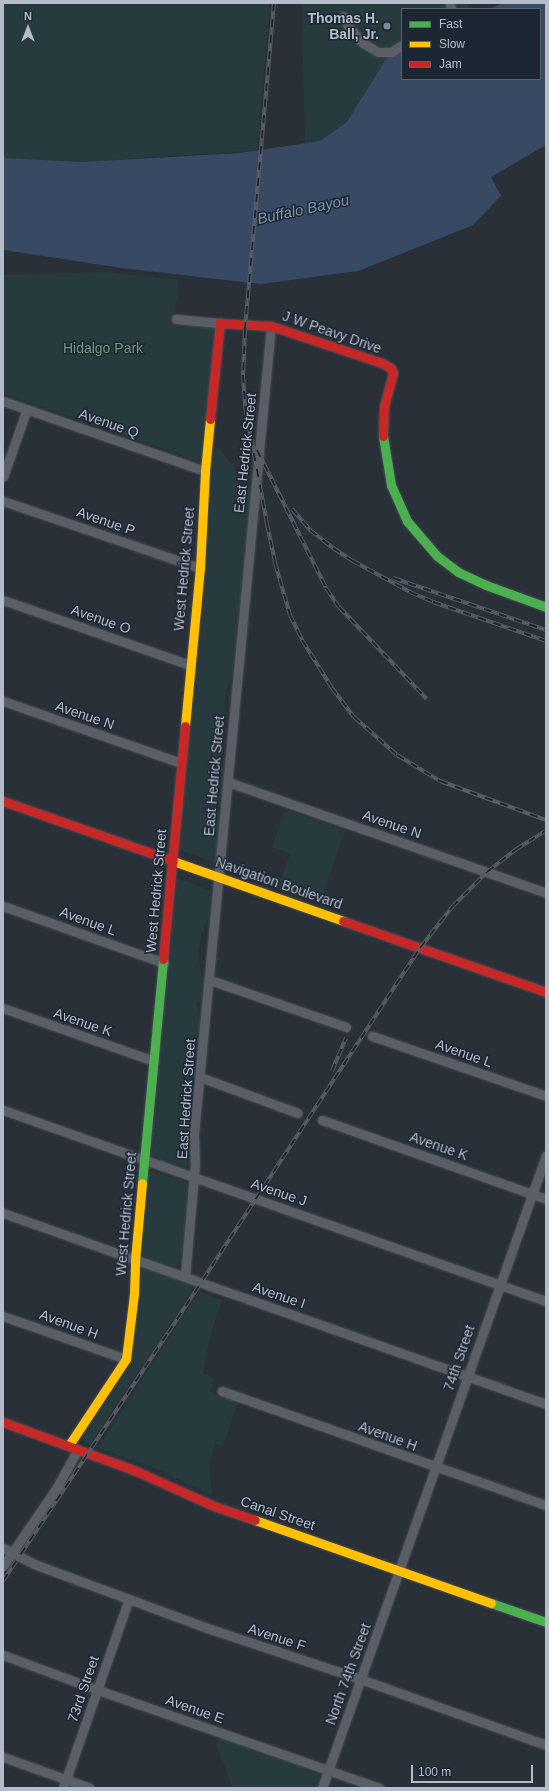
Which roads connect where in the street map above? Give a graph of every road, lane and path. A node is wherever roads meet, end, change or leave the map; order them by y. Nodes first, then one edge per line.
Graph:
1 (343, 16) dead end
2 (401, 47) edge
3 (176, 319) dead end
4 (220, 323) junction
5 (271, 326) junction
6 (3, 401) edge
7 (27, 409) junction
8 (205, 472) junction
9 (3, 477) edge
10 (3, 500) edge
11 (200, 568) junction
12 (3, 600) edge
13 (546, 607) edge
14 (190, 665) junction
15 (3, 701) edge
16 (181, 763) junction
17 (228, 782) junction
18 (3, 801) edge
19 (174, 861) junction
20 (219, 876) junction
21 (546, 892) edge
22 (3, 906) edge
23 (164, 963) junction
24 (210, 980) junction
25 (546, 992) edge
26 (3, 1008) edge
27 (346, 1026) dead end
28 (372, 1036) dead end
29 (154, 1061) junction
30 (200, 1077) junction
31 (546, 1096) edge
32 (3, 1110) edge
33 (298, 1113) dead end
34 (322, 1120) dead end
35 (546, 1155) edge
36 (144, 1160) junction
37 (194, 1178) junction
38 (533, 1194) junction
39 (546, 1199) edge
40 (3, 1212) edge
41 (135, 1260) junction
42 (185, 1276) junction
43 (499, 1285) junction
44 (546, 1301) edge
45 (3, 1316) edge
46 (126, 1359) junction
47 (466, 1376) junction
48 (222, 1391) dead end
49 (546, 1404) edge
50 (3, 1422) edge
51 (69, 1445) junction
52 (78, 1449) junction
53 (436, 1467) junction
54 (546, 1505) edge
55 (3, 1548) edge
56 (12, 1553) junction
57 (3, 1566) edge
58 (400, 1570) junction
59 (129, 1599) junction
60 (546, 1622) edge
61 (3, 1655) edge
62 (360, 1679) junction
63 (98, 1690) junction
64 (546, 1745) edge
65 (3, 1757) edge
66 (329, 1770) junction
67 (64, 1784) edge
68 (90, 1788) edge
69 (322, 1788) edge
70 (379, 1788) edge

1 - 2 street
3 - 4 street, J W Peavy Drive
4 - 5 street, J W Peavy Drive
4 - 8 street, West Hedrick Street
5 - 13 street, J W Peavy Drive
5 - 17 street, East Hedrick Street
6 - 7 street, Avenue Q
7 - 8 street, Avenue Q
7 - 9 street
8 - 11 street, West Hedrick Street
10 - 11 street, Avenue P
11 - 14 street, West Hedrick Street
12 - 14 street, Avenue O
14 - 16 street, West Hedrick Street
15 - 16 street, Avenue N
16 - 19 street, West Hedrick Street
17 - 20 street, East Hedrick Street
17 - 21 street, Avenue N
18 - 19 street, Navigation Boulevard
19 - 20 street, Navigation Boulevard
19 - 23 street, West Hedrick Street
20 - 24 street, East Hedrick Street
20 - 25 street, Navigation Boulevard
22 - 23 street, Avenue L
23 - 29 street, West Hedrick Street
24 - 27 street
24 - 30 street, East Hedrick Street
26 - 29 street, Avenue K
28 - 31 street, Avenue L
29 - 36 street, West Hedrick Street
30 - 33 street
30 - 37 street, East Hedrick Street
32 - 36 street, Avenue J
34 - 38 street, Avenue K
35 - 38 street, 74th Street
36 - 37 street, Avenue J
36 - 41 street, West Hedrick Street
37 - 42 street, East Hedrick Street
37 - 43 street, Avenue J
38 - 39 street, Avenue K
38 - 43 street, 74th Street
40 - 41 street, Avenue I
41 - 42 street, Avenue I
41 - 46 street, West Hedrick Street
42 - 47 street, Avenue I
43 - 44 street, Avenue J
43 - 47 street, 74th Street
45 - 46 street, Avenue H
46 - 51 street, West Hedrick Street
47 - 49 street, Avenue I
47 - 53 street, 74th Street
48 - 53 street, Avenue H
50 - 51 street, Canal Street
51 - 52 street, Canal Street
52 - 56 street
52 - 58 street, Canal Street
53 - 54 street, Avenue H
53 - 58 street, 74th Street
55 - 56 street, Avenue F
56 - 57 street
56 - 59 street, Avenue F
58 - 60 street, Canal Street
58 - 62 street, North 74th Street
59 - 62 street, Avenue F
59 - 63 street, 73rd Street
61 - 63 street, Avenue E
62 - 64 street, Avenue F
62 - 66 street, North 74th Street
63 - 66 street, Avenue E
63 - 67 street, 73rd Street
65 - 67 street
66 - 69 street, North 74th Street
66 - 70 street, Avenue E
67 - 68 street

